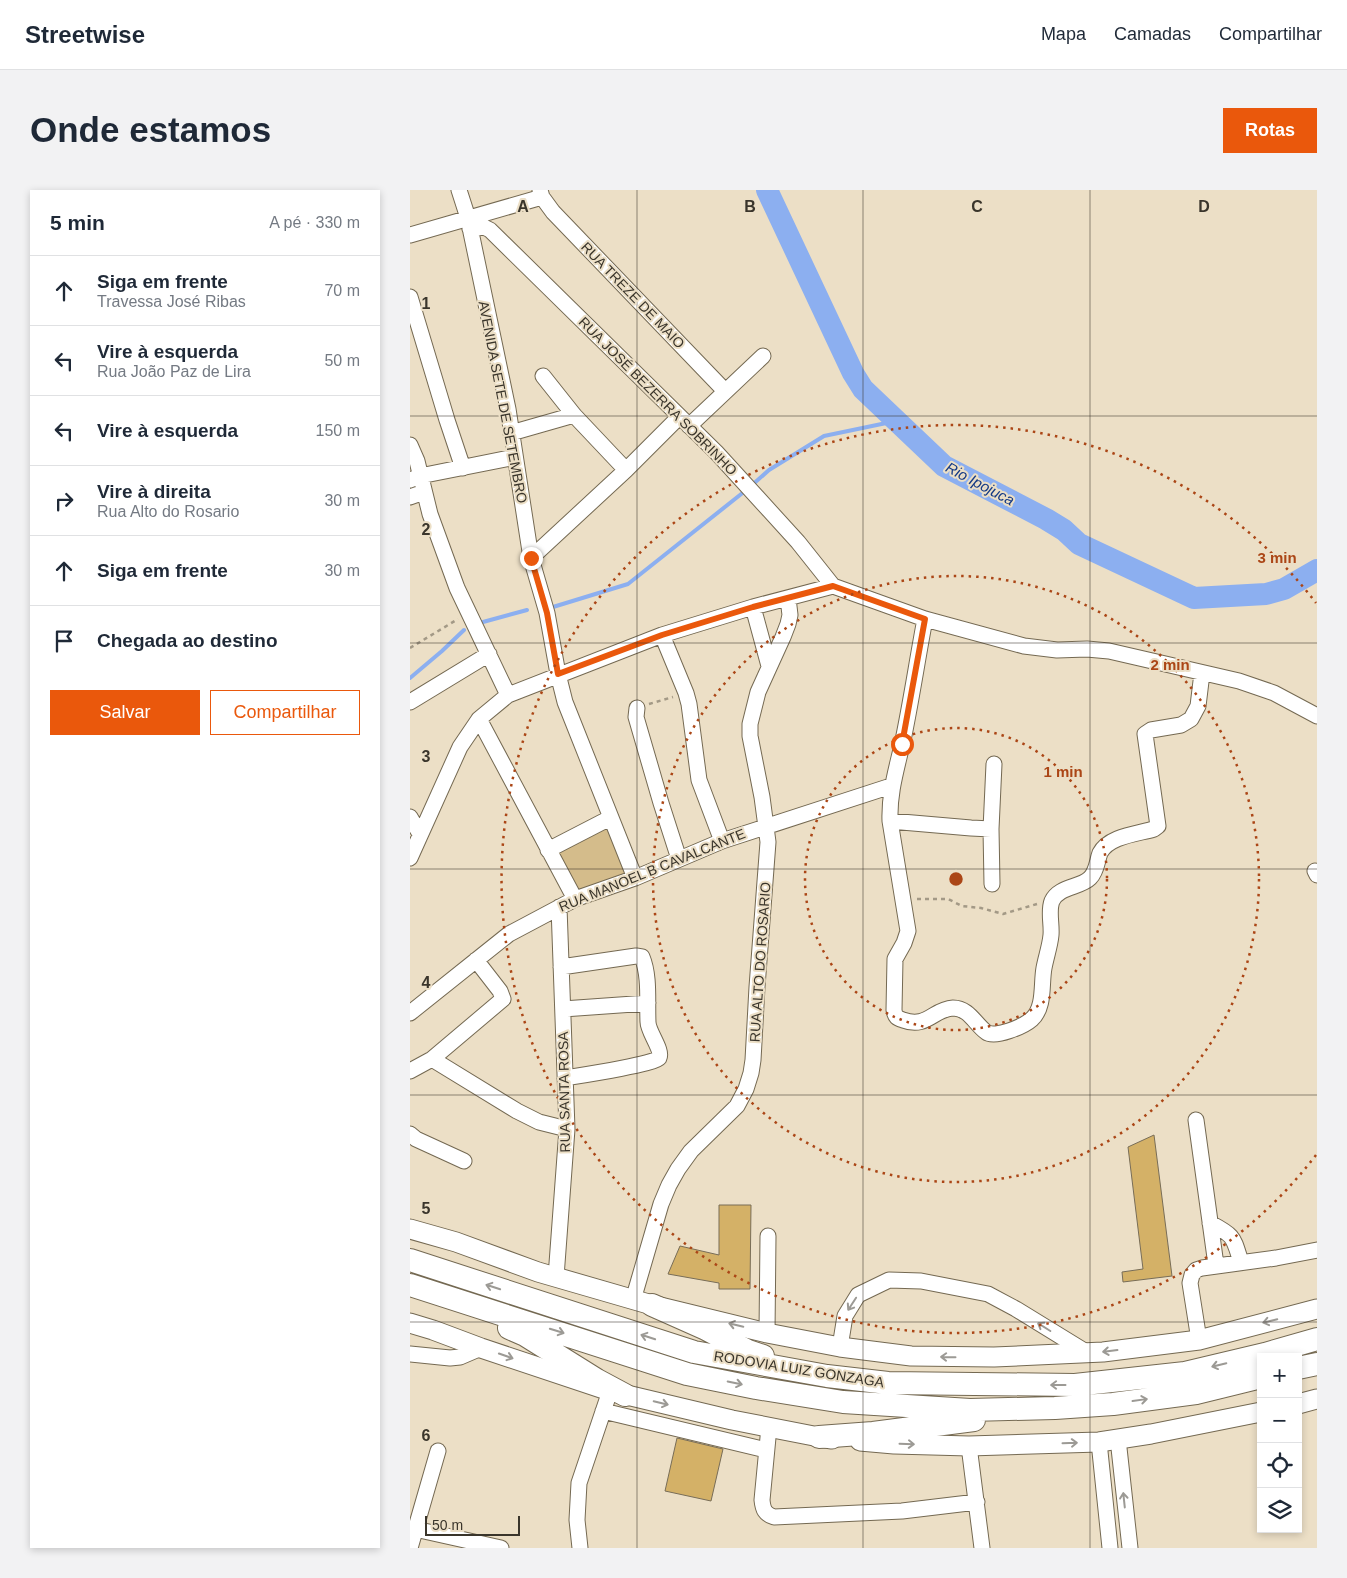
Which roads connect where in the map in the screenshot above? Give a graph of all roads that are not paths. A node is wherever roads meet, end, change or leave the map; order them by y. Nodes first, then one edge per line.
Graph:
1 (459, 190) edge
2 (541, 194) edge
3 (468, 223) junction
4 (410, 235) edge
5 (410, 297) edge
6 (763, 356) dead end
7 (543, 376) dead end
8 (725, 391) junction
9 (574, 415) junction
10 (684, 421) junction
11 (511, 432) junction
12 (410, 445) edge
13 (515, 457) junction
14 (463, 468) junction
15 (626, 470) junction
16 (415, 487) edge
17 (531, 558) junction
18 (833, 586) junction
19 (788, 598) junction
20 (753, 607) junction
21 (925, 619) junction
22 (662, 635) junction
23 (489, 654) junction
24 (769, 666) junction
25 (1202, 673) junction
26 (558, 674) junction
27 (508, 695) junction
28 (410, 702) edge
29 (637, 708) road end
30 (1317, 716) edge
31 (479, 719) junction
32 (994, 764) dead end
33 (891, 786) junction
34 (410, 817) edge
35 (610, 818) junction
36 (890, 821) junction
37 (766, 826) junction
38 (991, 829) junction
39 (420, 834) junction
40 (722, 841) junction
41 (548, 850) junction
42 (410, 858) edge
43 (679, 859) junction
44 (635, 878) junction
45 (992, 884) dead end
46 (575, 899) junction
47 (559, 907) junction
48 (476, 960) junction
49 (561, 967) junction
50 (648, 1003) junction
51 (563, 1009) junction
52 (410, 1013) edge
53 (432, 1059) junction
54 (410, 1071) edge
55 (565, 1078) junction
56 (1196, 1120) dead end
57 (567, 1129) junction
58 (412, 1139) edge
59 (464, 1162) dead end
60 (1210, 1223) junction
61 (410, 1229) edge
62 (768, 1236) dead end
63 (1317, 1250) edge
64 (410, 1260) edge
65 (1241, 1262) junction
66 (1216, 1265) junction
67 (556, 1277) junction
68 (410, 1285) edge
69 (410, 1289) edge
70 (642, 1303) junction
71 (1317, 1309) edge
72 (410, 1324) edge
73 (768, 1333) junction
74 (1317, 1339) edge
75 (1199, 1340) junction
76 (840, 1347) junction
77 (481, 1348) junction
78 (1086, 1352) junction
79 (410, 1354) edge
80 (1317, 1364) edge
81 (1302, 1367) edge
82 (1257, 1378) edge
83 (957, 1385) junction
84 (618, 1393) junction
85 (1317, 1398) edge
86 (1302, 1403) edge
87 (1114, 1404) junction
88 (603, 1411) junction
89 (1257, 1413) edge
90 (769, 1427) junction
91 (818, 1437) junction
92 (1118, 1439) junction
93 (1099, 1442) junction
94 (969, 1446) junction
95 (766, 1450) junction
96 (438, 1451) dead end
97 (977, 1502) junction
98 (416, 1504) edge
99 (416, 1529) junction
100 (465, 1544) edge
101 (410, 1547) edge
102 (501, 1548) edge
103 (580, 1548) edge
104 (982, 1548) edge
105 (1110, 1548) edge
106 (1130, 1548) edge

1 - 3 street, AVENIDA SETE DE SETEMBRO
2 - 3 street
2 - 8 street, RUA TREZE DE MAIO
3 - 4 street
3 - 10 street, RUA JOSÉ BEZERRA SOBRINHO
3 - 11 street, AVENIDA SETE DE SETEMBRO
5 - 14 street
6 - 8 street
7 - 9 street
8 - 10 street
9 - 11 street
9 - 15 street
10 - 15 street
10 - 18 street, RUA JOSÉ BEZERRA SOBRINHO
11 - 13 street, AVENIDA SETE DE SETEMBRO
12 - 16 street
13 - 14 street
13 - 17 street, AVENIDA SETE DE SETEMBRO
14 - 16 street
15 - 17 street
16 - 23 street
17 - 26 street, AVENIDA SETE DE SETEMBRO
18 - 19 street
18 - 21 street
19 - 20 street
19 - 24 street, RUA ALTO DO ROSARIO
20 - 22 street
20 - 24 street
21 - 25 street
21 - 33 street
22 - 26 street
22 - 40 street
23 - 27 street
23 - 28 street
24 - 37 street, RUA ALTO DO ROSARIO
25 - 30 street
25 - 36 street
26 - 27 street
26 - 35 street
27 - 31 street
29 - 43 street
31 - 39 street
31 - 41 street
32 - 38 street
33 - 36 street
33 - 37 street, RUA MANOEL B CAVALCANTE
34 - 39 street
35 - 41 street
35 - 44 street
36 - 38 street
37 - 40 street, RUA MANOEL B CAVALCANTE
37 - 70 street, RUA ALTO DO ROSARIO
38 - 45 street
39 - 42 street
40 - 43 street, RUA MANOEL B CAVALCANTE
41 - 46 street
43 - 44 street, RUA MANOEL B CAVALCANTE
44 - 46 street, RUA MANOEL B CAVALCANTE
46 - 47 street, RUA MANOEL B CAVALCANTE
47 - 48 street, RUA MANOEL B CAVALCANTE
47 - 49 street, RUA SANTA ROSA
48 - 52 street, RUA MANOEL B CAVALCANTE
48 - 53 street
49 - 50 street
49 - 51 street, RUA SANTA ROSA
50 - 51 street
50 - 55 street
51 - 55 street, RUA SANTA ROSA
53 - 54 street
53 - 57 street
55 - 57 street, RUA SANTA ROSA
56 - 60 street
57 - 67 street, RUA SANTA ROSA
58 - 59 street
60 - 65 street
60 - 66 street
61 - 67 main road
62 - 73 street
63 - 65 street
83 -> 64 highway, RODOVIA LUIZ GONZAGA
65 - 66 street
66 - 75 street
67 - 70 main road
68 -> 87 highway, RODOVIA LUIZ GONZAGA
69 - 84 highway
73 -> 70 main road
70 - 83 highway
71 -> 75 main road
72 - 77 main road
73 - 76 main road
74 -> 83 highway, RODOVIA LUIZ GONZAGA
75 -> 78 main road
78 -> 76 main road
78 -> 76 street
77 - 79 street
77 -> 84 main road
80 - 81 highway
87 -> 82 highway, RODOVIA LUIZ GONZAGA
84 - 88 street
84 -> 90 main road
85 - 86 main road
87 - 91 highway
88 - 95 street
88 - 103 street
89 - 92 main road
90 - 91 main road
90 - 95 street
91 -> 94 main road
92 - 93 main road
106 -> 92 street
94 -> 93 main road
93 - 105 street
94 - 97 street
95 - 97 street
96 - 98 street
97 - 104 street
98 - 99 street
99 - 100 street
99 - 101 street
100 - 102 street

